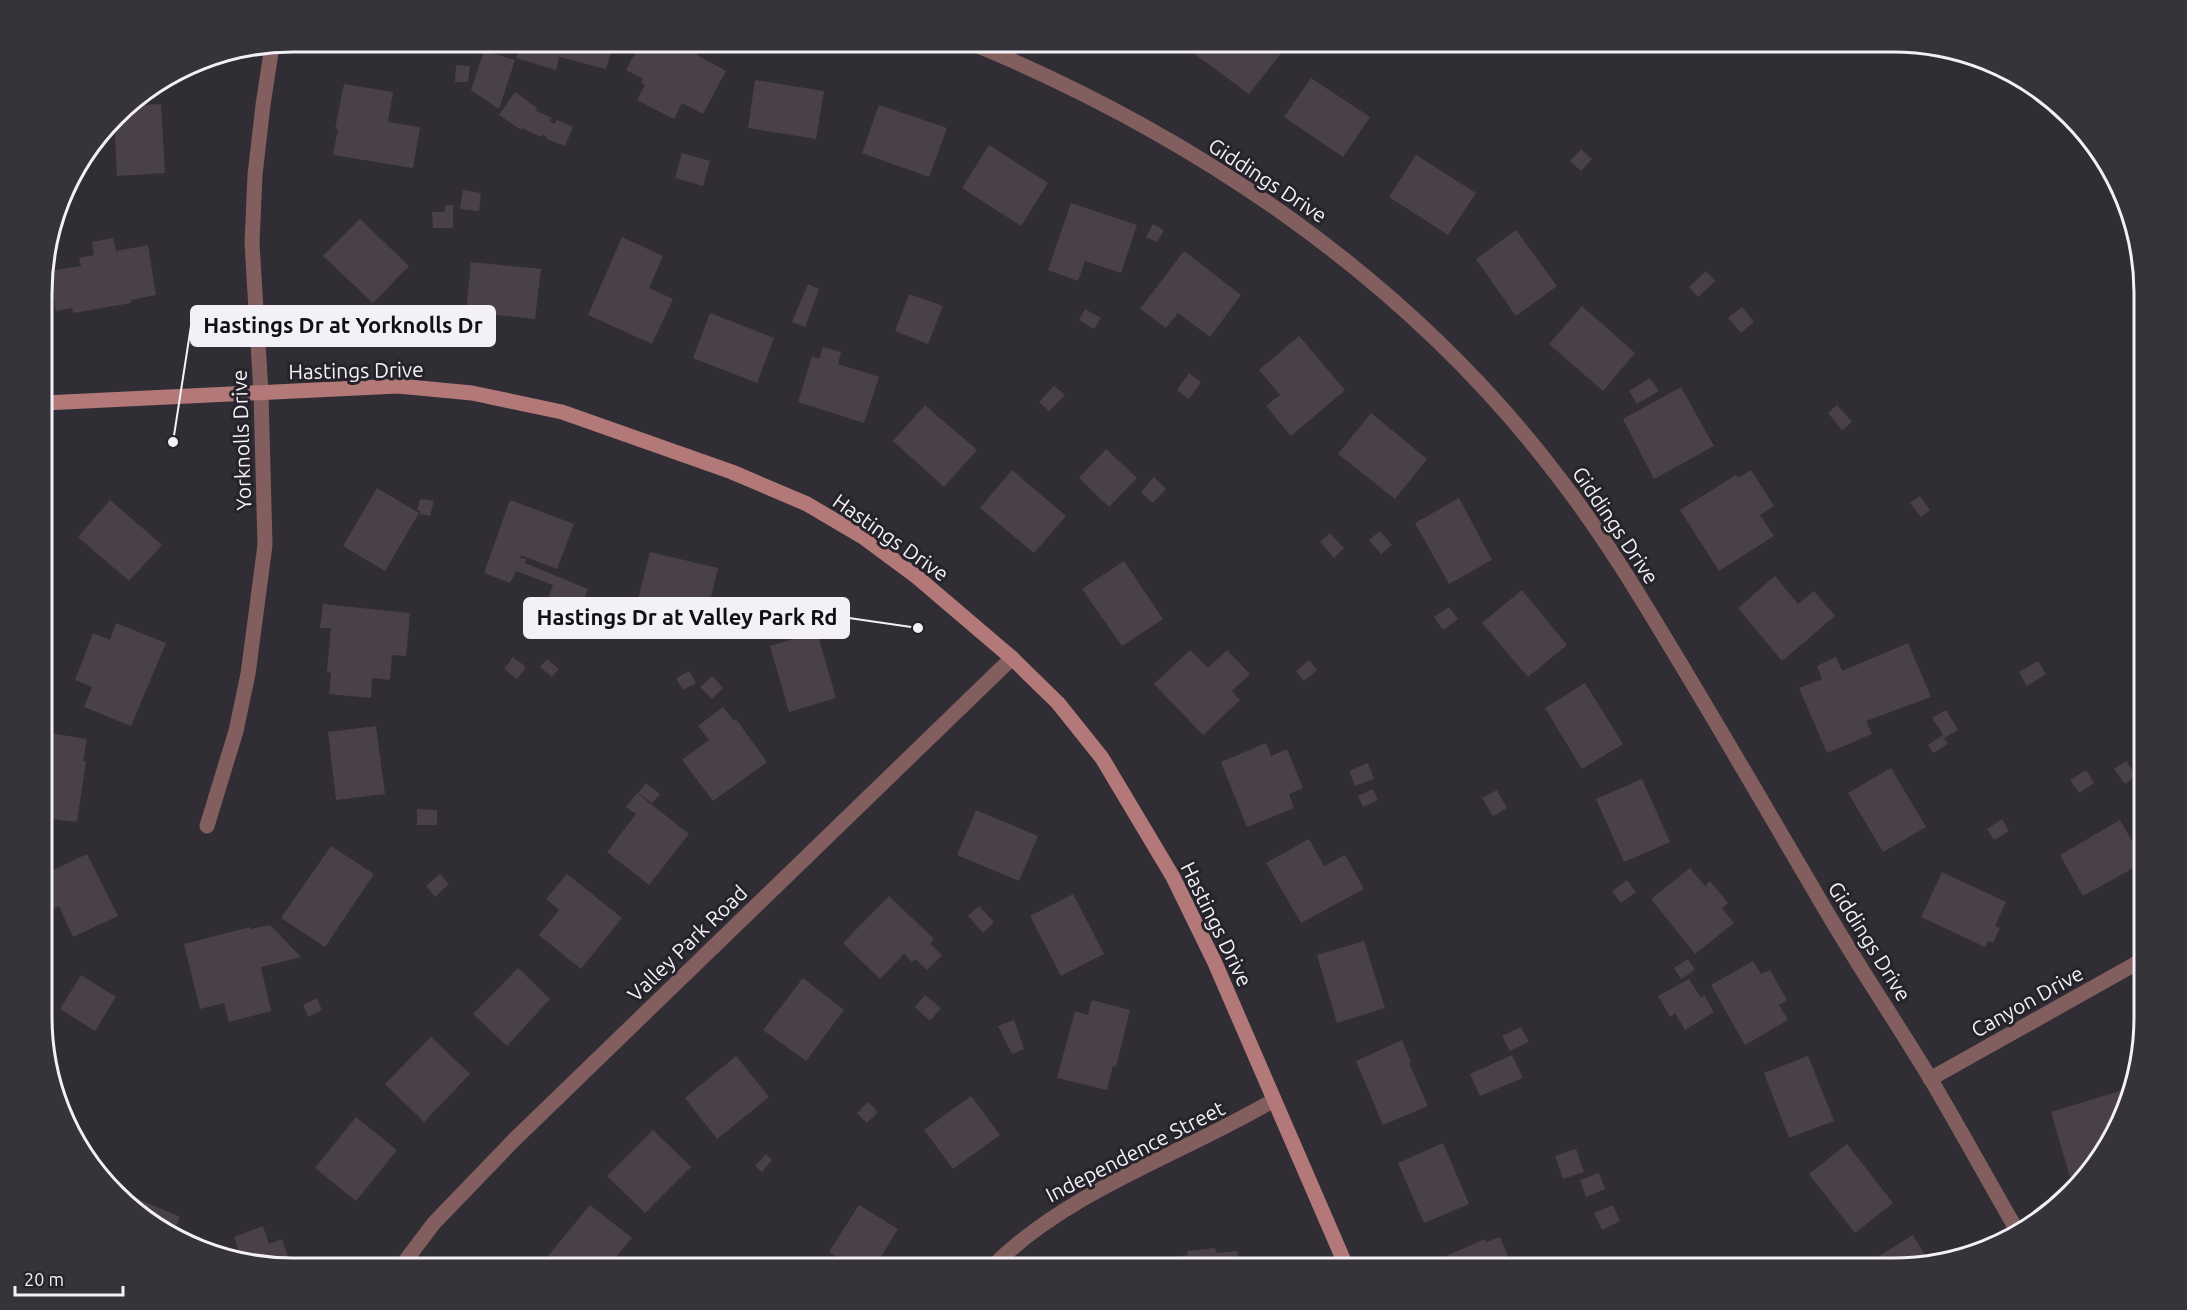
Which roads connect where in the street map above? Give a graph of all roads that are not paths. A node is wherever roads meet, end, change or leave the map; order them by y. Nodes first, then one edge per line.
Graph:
1 (993, 52) edge
2 (271, 54) edge
3 (261, 393) junction
4 (52, 404) edge
5 (1012, 658) junction
6 (207, 826) dead end
7 (2134, 965) edge
8 (1930, 1079) junction
9 (1274, 1100) junction
10 (2014, 1225) edge
11 (408, 1258) edge
12 (1003, 1258) edge
13 (1343, 1258) edge

1 - 8 street, Giddings Drive
2 - 3 street, Yorknolls Drive
3 - 4 street, Hastings Drive
3 - 5 street, Hastings Drive
3 - 6 street, Yorknolls Drive
5 - 9 street, Hastings Drive
5 - 11 street, Valley Park Road
7 - 8 street, Canyon Drive
8 - 10 street, Giddings Drive
9 - 12 street, Independence Street
9 - 13 street, Hastings Drive

